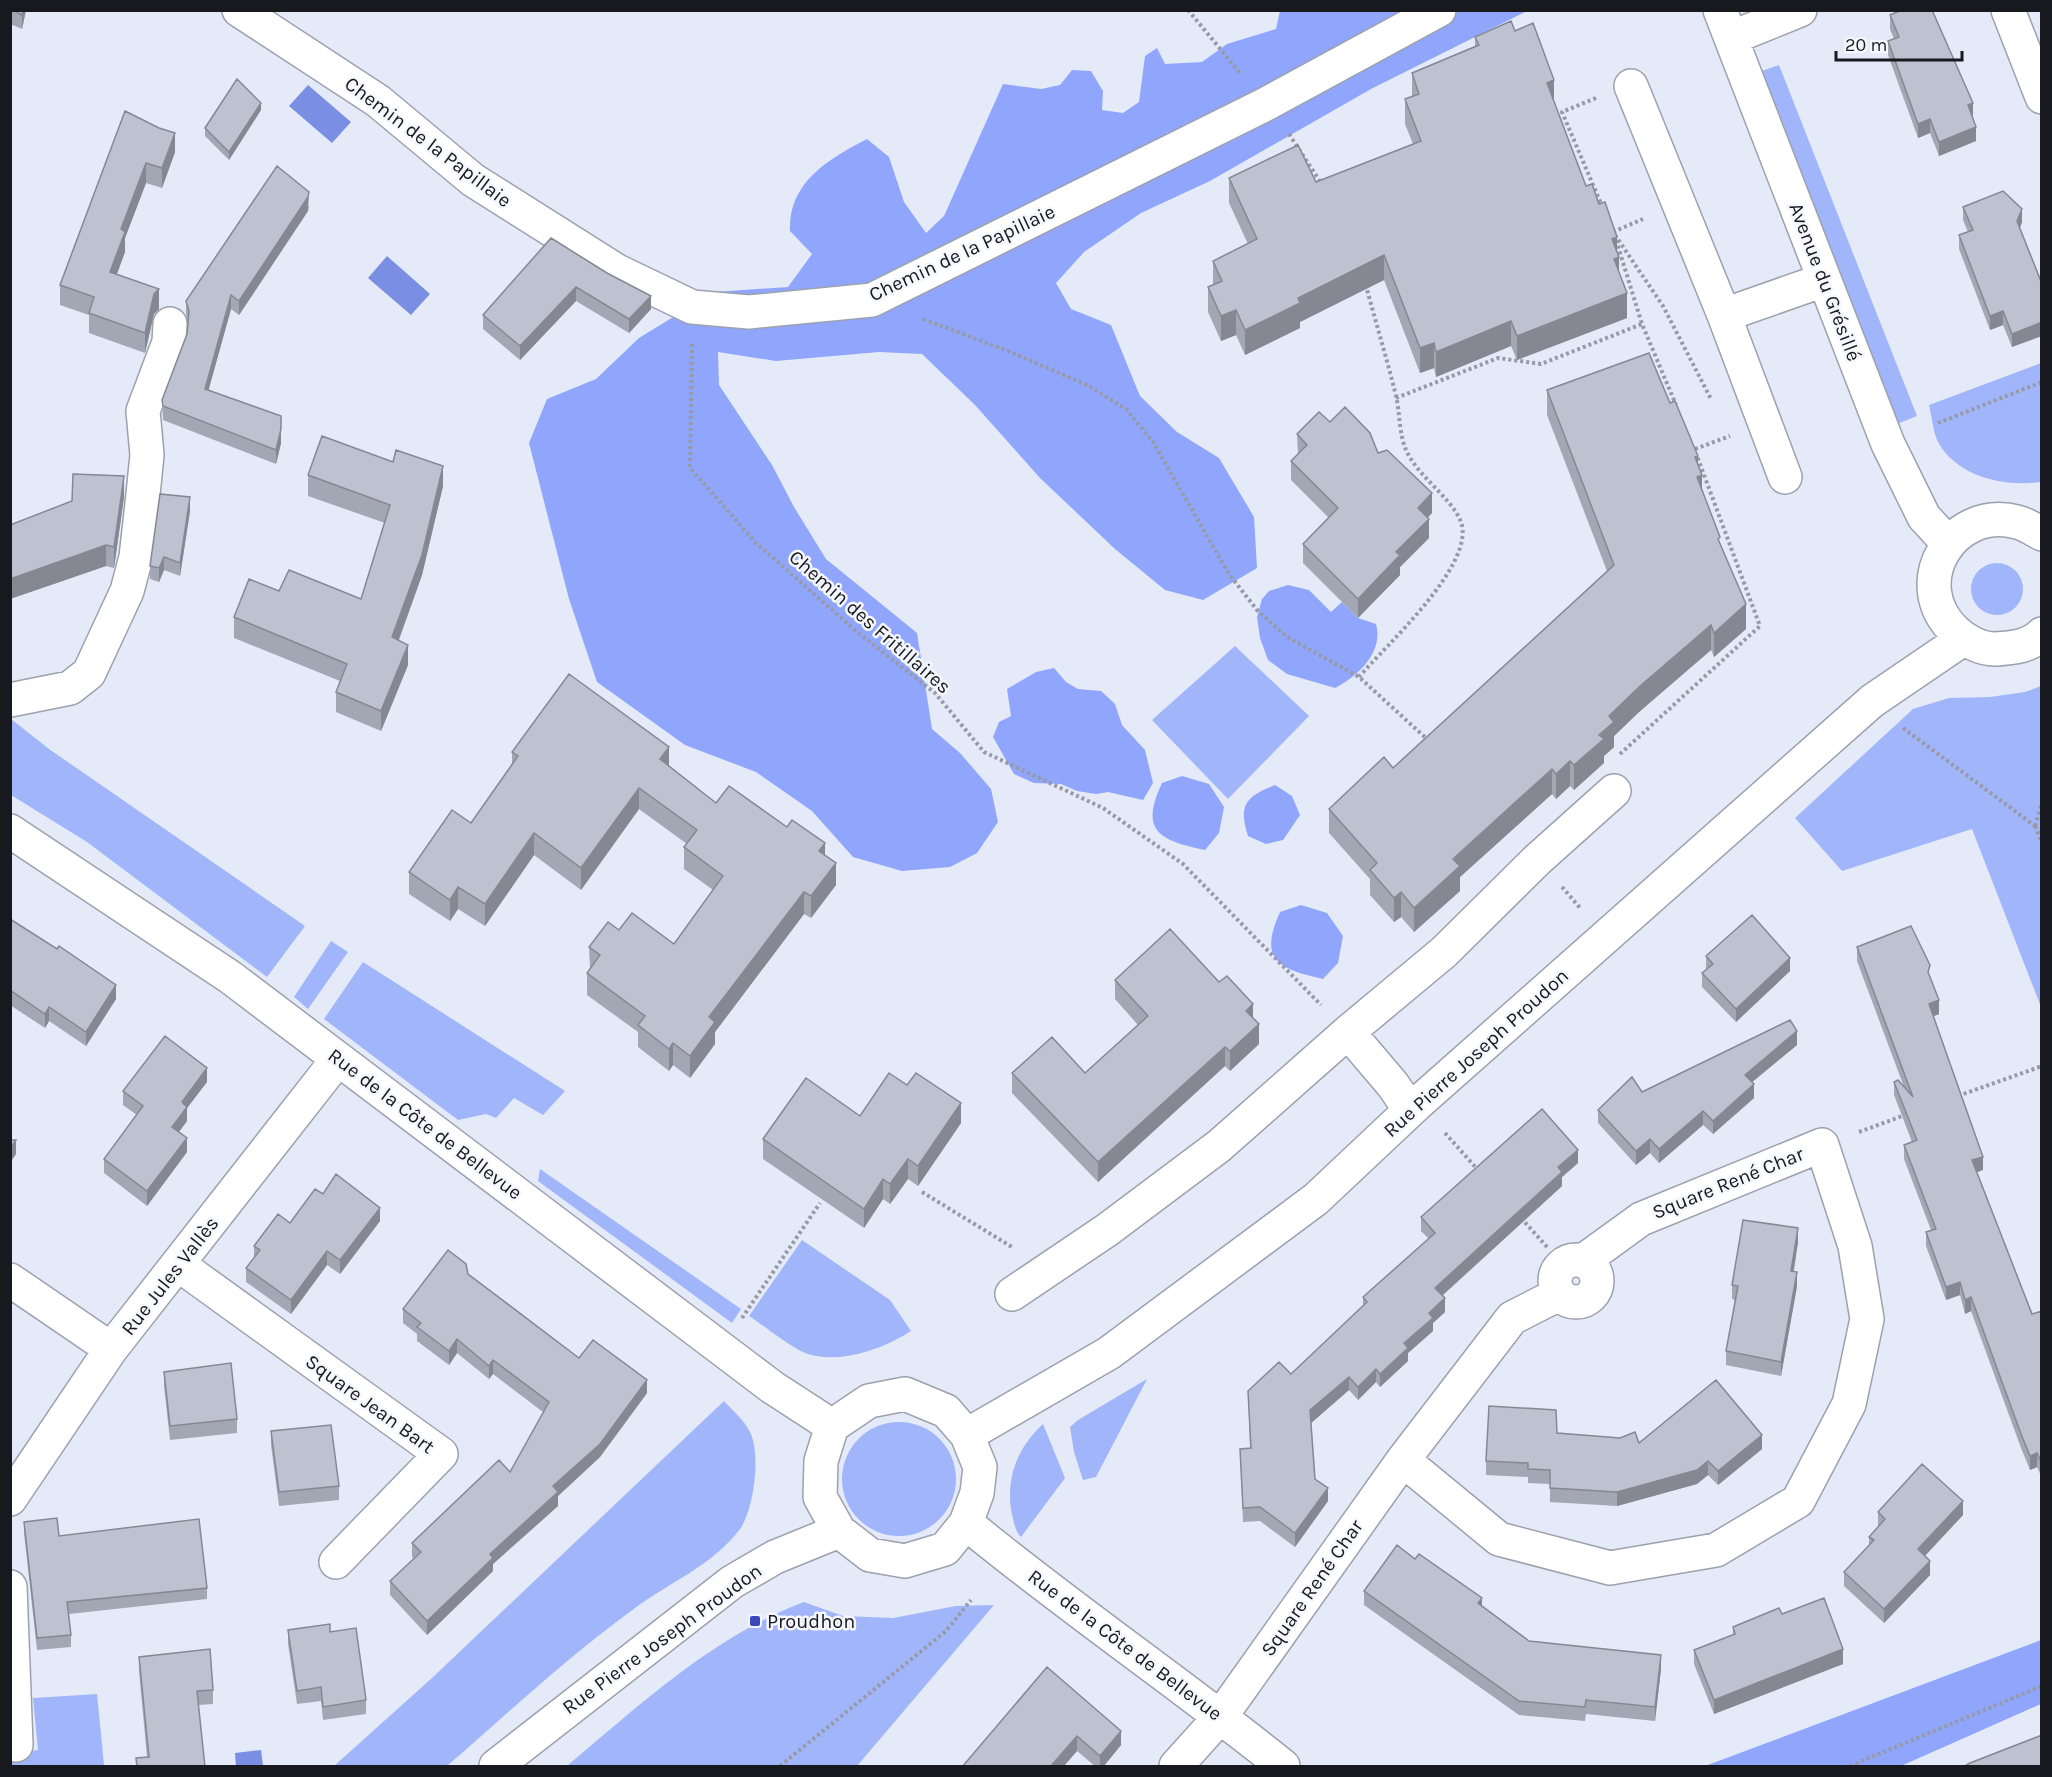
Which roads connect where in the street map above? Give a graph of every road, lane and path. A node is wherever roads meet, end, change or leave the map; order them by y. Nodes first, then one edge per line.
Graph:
1 (239, 10) edge
2 (1188, 10) edge
3 (1439, 10) edge
4 (1800, 10) edge
5 (2008, 10) edge
6 (1726, 24) edge
7 (1631, 86) dead end
8 (1599, 97) dead end
9 (2042, 97) edge
10 (1266, 104) junction
11 (1324, 188) edge
12 (1604, 210) edge
13 (1654, 215) dead end
14 (1608, 221) edge
15 (1613, 232) junction
16 (1824, 280) junction
17 (1364, 282) edge
18 (872, 300) junction
19 (1663, 306) dead end
20 (692, 307) junction
21 (1724, 315) junction
22 (170, 324) dead end
23 (1642, 324) junction
24 (2042, 382) edge
25 (1396, 398) junction
26 (1677, 408) edge
27 (1938, 423) dead end
28 (1730, 436) dead end
29 (1690, 439) edge
30 (1695, 449) junction
31 (1785, 477) dead end
32 (2042, 534) edge
33 (1948, 543) junction
34 (2042, 634) edge
35 (1963, 639) junction
36 (1359, 677) junction
37 (10, 700) edge
38 (1896, 723) dead end
39 (1436, 747) edge
40 (1620, 755) dead end
41 (1614, 791) dead end
42 (2042, 803) edge
43 (2035, 826) junction
44 (10, 831) edge
45 (2042, 843) edge
46 (1325, 1009) dead end
47 (1348, 1032) junction
48 (338, 1059) junction
49 (2042, 1066) edge
50 (1954, 1097) edge
51 (1410, 1110) junction
52 (1911, 1113) edge
53 (1445, 1133) dead end
54 (1856, 1133) dead end
55 (1483, 1175) edge
56 (922, 1192) edge
57 (820, 1203) edge
58 (1515, 1211) edge
59 (1016, 1250) dead end
60 (179, 1265) junction
61 (1568, 1273) junction
62 (10, 1280) edge
63 (1012, 1294) dead end
64 (748, 1326) dead end
65 (111, 1349) junction
66 (832, 1426) junction
67 (967, 1435) junction
68 (1403, 1460) junction
69 (10, 1499) edge
70 (966, 1523) junction
71 (839, 1531) junction
72 (336, 1562) dead end
73 (10, 1587) edge
74 (972, 1600) dead end
75 (2042, 1686) edge
76 (1221, 1716) junction
77 (16, 1745) dead end
78 (496, 1767) edge
79 (780, 1767) edge
80 (1176, 1767) edge
81 (1283, 1767) edge
82 (1850, 1767) edge

1 - 20 street, Chemin de la Papillaie
2 - 10 path
3 - 10 street, Chemin de la Papillaie
4 - 6 street
5 - 9 street
6 - 16 street, Avenue du Grésillé
7 - 21 street
8 - 12 path
10 - 11 path
10 - 18 street, Chemin de la Papillaie
13 - 15 path
14 - 15 path
15 - 19 path
15 - 23 path
16 - 21 street
16 - 33 street, Avenue du Grésillé
17 - 25 path
18 - 20 street, Chemin de la Papillaie
18 - 36 path
20 - 46 path, Chemin des Fritillaires
21 - 31 street
22 - 37 street
23 - 25 path
23 - 26 path
24 - 27 path
25 - 36 path
28 - 30 path
29 - 30 path
30 - 40 path
32 - 33 street
33 - 35 street
34 - 35 street
35 - 51 street, Rue Pierre Joseph Proudon
36 - 39 path
38 - 43 path
41 - 47 street
42 - 43 path
43 - 45 path
44 - 48 street, Rue de la Côte de Bellevue
47 - 51 street
47 - 63 street
48 - 60 street, Rue Jules Vallès
48 - 66 street, Rue de la Côte de Bellevue
49 - 50 path
51 - 67 street, Rue Pierre Joseph Proudon
52 - 54 path
53 - 55 path
56 - 59 path
57 - 64 path
58 - 61 path
60 - 65 street, Rue Jules Vallès
60 - 72 street, Square Jean Bart
61 - 68 street, Square René Char
61 - 68 street, Square René Char
62 - 65 street
65 - 69 street, Rue Jules Vallès
66 - 67 street
66 - 71 street
67 - 70 street
68 - 76 street, Square René Char
70 - 71 street
70 - 76 street, Rue de la Côte de Bellevue
71 - 78 street, Rue Pierre Joseph Proudon
73 - 77 street
74 - 79 path
75 - 82 path
76 - 80 street, Square René Char
76 - 81 street, Rue de la Côte de Bellevue

